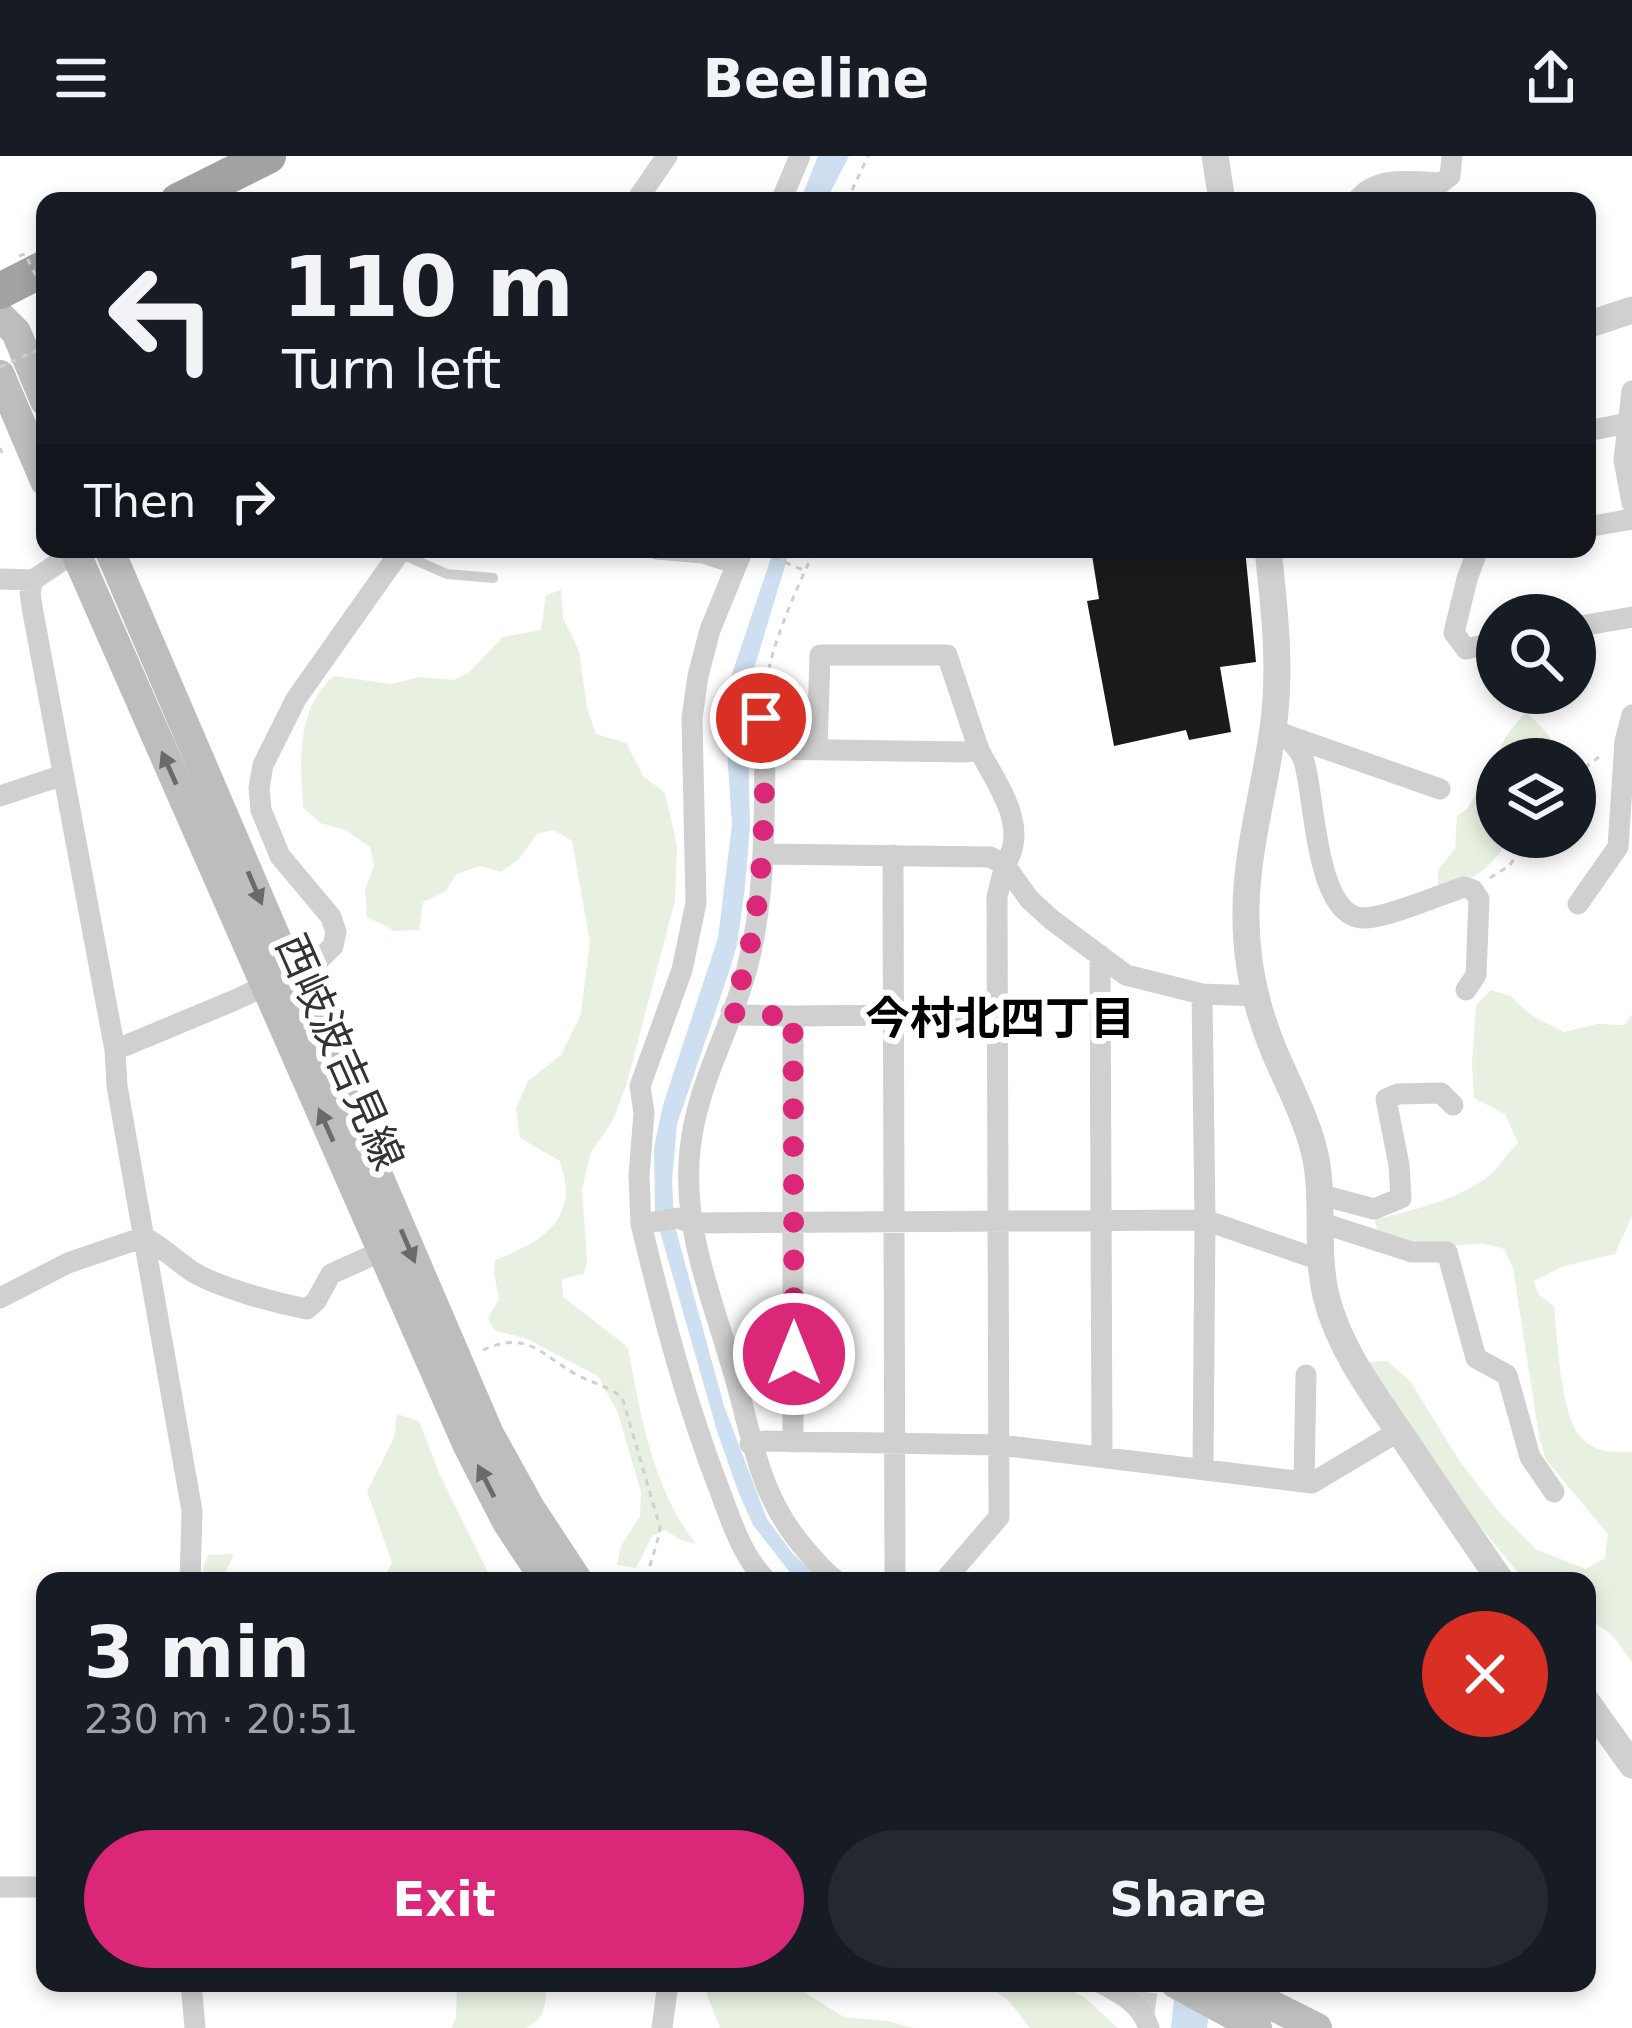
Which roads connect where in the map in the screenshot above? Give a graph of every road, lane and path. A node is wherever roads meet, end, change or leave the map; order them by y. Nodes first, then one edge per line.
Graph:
1 (268, 156) edge
2 (667, 156) edge
3 (868, 156) edge
4 (1215, 156) edge
5 (1453, 156) edge
6 (793, 160) edge
7 (196, 192) edge
8 (641, 192) edge
9 (784, 192) edge
10 (851, 192) edge
11 (1221, 192) edge
12 (1365, 192) edge
13 (32, 262) edge
14 (36, 276) edge
15 (0, 291) edge
16 (1632, 310) edge
17 (0, 316) edge
18 (1596, 322) edge
19 (36, 352) edge
20 (0, 371) edge
21 (36, 380) edge
22 (1632, 392) edge
23 (1628, 423) junction
24 (1596, 428) edge
25 (36, 459) edge
26 (1632, 503) edge
27 (1632, 519) edge
28 (1596, 525) edge
29 (64, 558) edge
30 (79, 558) edge
31 (113, 558) edge
32 (395, 558) edge
33 (414, 558) edge
34 (743, 558) edge
35 (759, 558) edge
36 (809, 558) edge
37 (1269, 558) edge
38 (1475, 558) edge
39 (802, 570) junction
40 (493, 578) dead end
41 (0, 579) edge
42 (33, 580) junction
43 (1632, 617) edge
44 (1596, 623) edge
45 (1476, 647) edge
46 (1632, 716) edge
47 (1280, 731) junction
48 (1625, 741) junction
49 (765, 749) junction
50 (818, 750) junction
51 (979, 750) junction
52 (1596, 761) edge
53 (63, 775) junction
54 (1440, 789) dead end
55 (0, 796) edge
56 (764, 854) junction
57 (893, 855) junction
58 (1515, 858) edge
59 (1005, 865) junction
60 (1473, 890) junction
61 (1578, 904) dead end
62 (1100, 955) junction
63 (278, 979) junction
64 (1466, 989) dead end
65 (1202, 994) junction
66 (1256, 996) junction
67 (731, 1012) junction
68 (998, 1014) junction
69 (793, 1016) junction
70 (893, 1017) junction
71 (115, 1050) junction
72 (1453, 1105) dead end
73 (1318, 1208) junction
74 (684, 1220) junction
75 (894, 1220) junction
76 (998, 1220) junction
77 (1205, 1220) junction
78 (1102, 1221) junction
79 (795, 1222) junction
80 (645, 1223) junction
81 (144, 1237) junction
82 (382, 1251) junction
83 (1319, 1259) junction
84 (0, 1298) edge
85 (458, 1362) junction
86 (1306, 1375) dead end
87 (1399, 1431) junction
88 (793, 1442) junction
89 (750, 1444) junction
90 (893, 1444) junction
91 (1000, 1444) junction
92 (1102, 1456) junction
93 (1203, 1469) junction
94 (1304, 1482) junction
95 (1554, 1492) dead end
96 (192, 1572) edge
97 (540, 1572) edge
98 (572, 1572) edge
99 (648, 1572) edge
100 (757, 1572) edge
101 (825, 1572) edge
102 (895, 1572) edge
103 (952, 1572) edge
104 (1495, 1572) edge
105 (1596, 1715) edge
106 (1632, 1765) edge
107 (0, 1886) edge
108 (36, 1887) edge
109 (192, 1992) edge
110 (667, 1992) edge
111 (1118, 1992) edge
112 (1225, 1996) edge
113 (195, 2028) edge
114 (662, 2028) edge
115 (1149, 2028) edge
116 (1257, 2028) edge
117 (1317, 2028) edge

1 - 7 highway
2 - 8 street
3 - 10 path
4 - 11 street
5 - 12 street
6 - 9 street
13 - 14 path, bridge
13 - 15 highway
16 - 18 street
17 - 21 main road
19 - 20 path, bridge
20 - 25 main road
22 - 23 street
23 - 24 street
23 - 26 street
27 - 28 street
29 - 42 street
63 -> 30 main road, 西岐波吉見線
31 -> 63 main road, 西岐波吉見線
32 - 63 street
33 - 40 lane
34 - 80 street
35 - 39 path
36 - 39 path
37 - 47 street
38 - 45 street
39 - 49 path
41 - 42 street
42 - 53 street
43 - 44 street
46 - 48 street
47 - 54 street
47 - 60 street
47 - 66 street
48 - 52 path
48 - 61 street
49 - 50 street
49 - 56 street
50 - 51 street
50 - 51 street
51 - 59 street
53 - 55 street
53 - 71 street
56 - 57 street
56 - 67 street
57 - 59 street
57 - 70 street
58 - 60 path
59 - 62 street
59 - 68 street
60 - 64 street
62 - 65 street
62 - 78 street
63 - 71 street
82 -> 63 main road, 西岐波吉見線
63 -> 85 main road, 西岐波吉見線
65 - 66 street
65 - 77 street
66 - 73 street
67 - 69 street
67 - 74 street
68 - 70 street
68 - 76 street
69 - 70 street
69 - 79 street
70 - 75 street
71 - 81 street
72 - 73 street
73 - 83 street
73 - 95 street
74 - 79 street
74 - 80 street
74 - 89 street
75 - 76 street
75 - 79 street
75 - 90 street
76 - 78 street
76 - 91 street
77 - 78 street
77 - 83 street
77 - 93 street
78 - 92 street
79 - 88 street
80 - 100 street
81 - 82 street
81 - 84 street
81 - 96 street
97 -> 82 main road, 西岐波吉見線
83 - 87 street
85 - 98 main road, 西岐波吉見線
85 - 99 path
86 - 94 street
87 - 94 street
87 - 104 street
88 - 89 street
88 - 90 street
89 - 101 street
90 - 91 street
90 - 102 street
91 - 92 street
91 - 103 street
92 - 93 street
93 - 94 street
105 - 106 street
107 - 108 street
109 - 113 street
110 - 114 street
111 - 115 street
112 - 116 main road
112 - 117 main road

